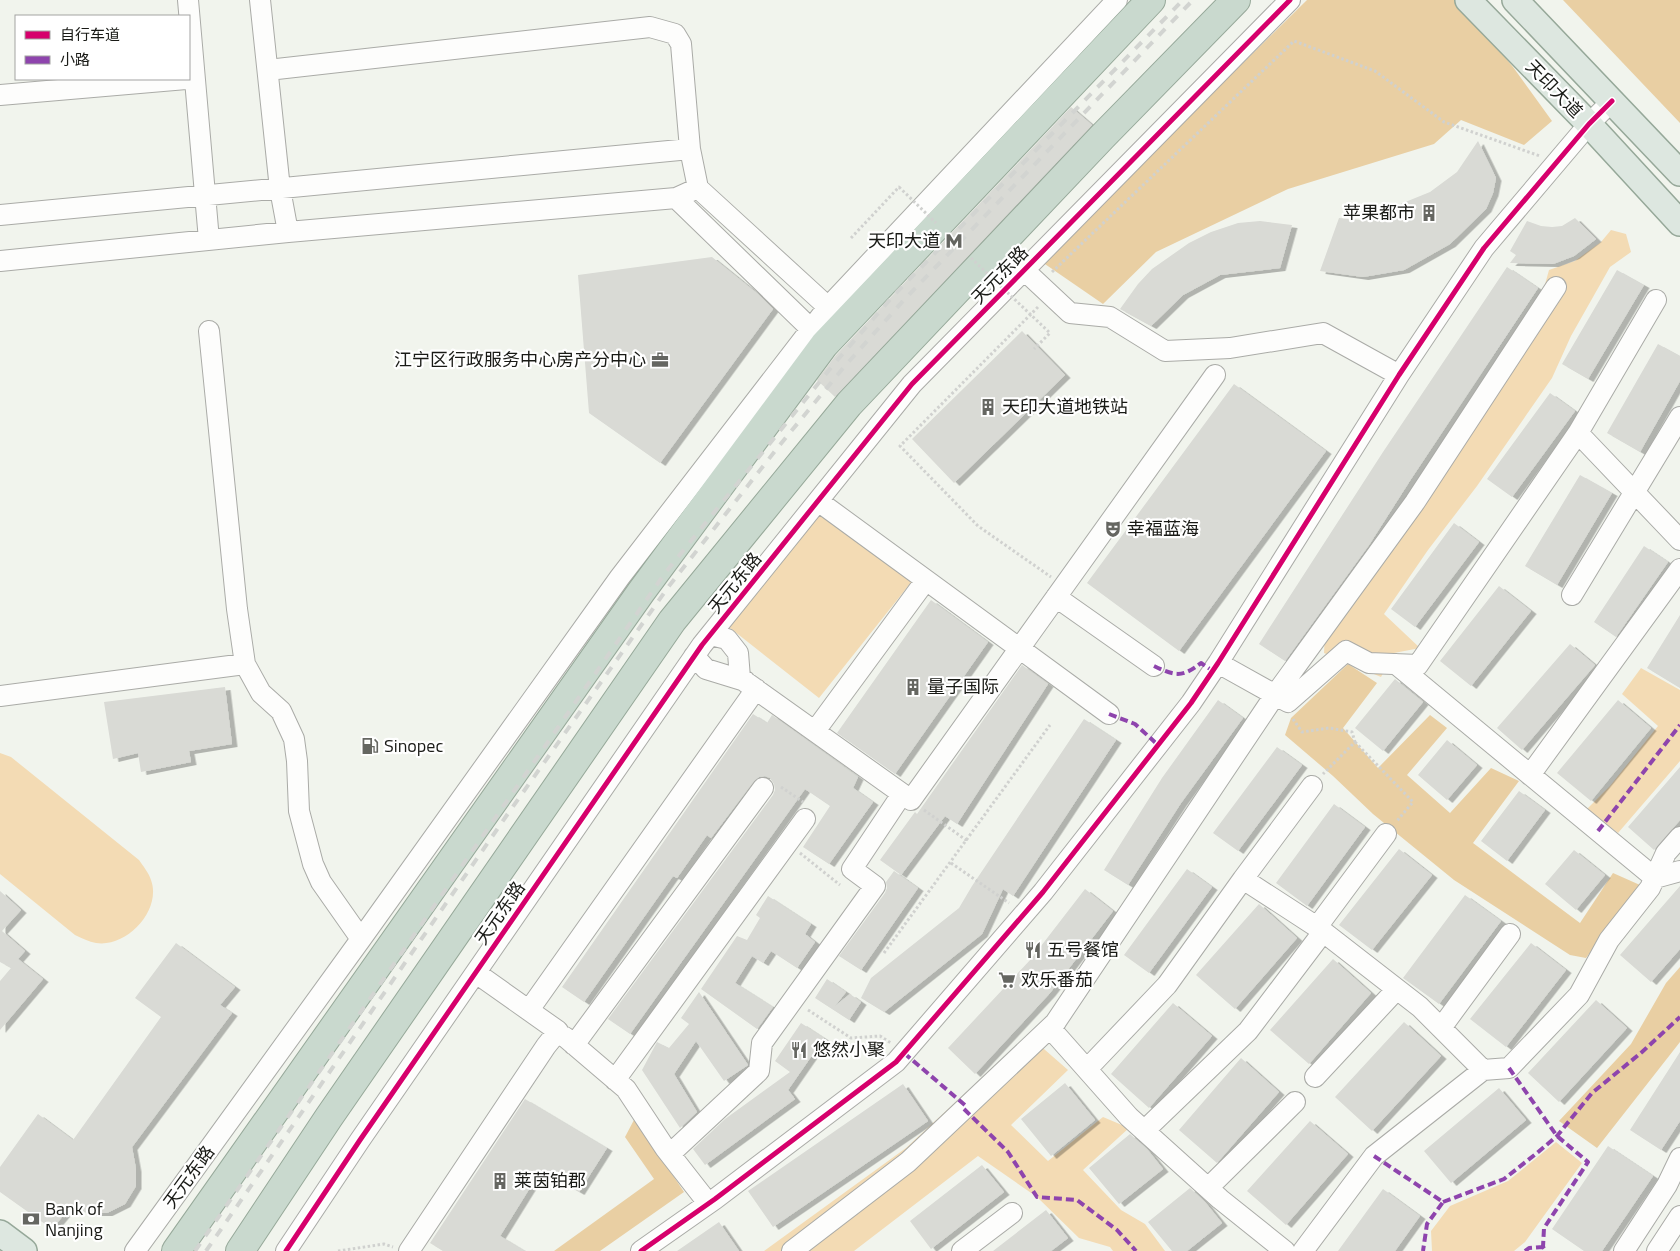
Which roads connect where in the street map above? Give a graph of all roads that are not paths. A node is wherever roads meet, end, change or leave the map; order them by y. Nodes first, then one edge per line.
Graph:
1 (188, 0) edge
2 (260, 0) edge
3 (1117, 0) edge
4 (1151, 0) edge
5 (1236, 0) edge
6 (1290, 0) edge
7 (1468, 0) edge
8 (1515, 0) edge
9 (188, 15) edge
10 (268, 70) junction
11 (190, 78) edge
12 (168, 80) edge
13 (0, 95) edge
14 (1612, 101) junction
15 (1589, 124) junction
16 (690, 150) junction
17 (1680, 173) edge
18 (698, 188) junction
19 (280, 189) junction
20 (204, 196) junction
21 (676, 198) junction
22 (0, 215) edge
23 (1680, 223) edge
24 (288, 232) junction
25 (209, 240) junction
26 (0, 261) edge
27 (1024, 270) junction
28 (1556, 287) dead end
29 (1656, 300) dead end
30 (828, 308) junction
31 (811, 329) junction
32 (208, 332) dead end
33 (1399, 374) junction
34 (1215, 375) dead end
35 (1680, 417) edge
36 (1578, 433) junction
37 (1634, 492) junction
38 (818, 501) junction
39 (1680, 540) edge
40 (1680, 569) edge
41 (926, 580) junction
42 (1060, 592) junction
43 (1572, 596) dead end
44 (711, 635) junction
45 (1020, 648) junction
46 (694, 656) junction
47 (1218, 663) junction
48 (245, 664) junction
49 (1396, 664) junction
50 (1154, 666) dead end
51 (751, 685) junction
52 (1275, 695) junction
53 (0, 696) edge
54 (1109, 714) dead end
55 (815, 732) junction
56 (1530, 775) junction
57 (1312, 786) road end
58 (764, 788) road end
59 (907, 797) junction
60 (805, 819) road end
61 (1386, 834) road end
62 (1680, 837) edge
63 (1680, 870) edge
64 (1654, 878) junction
65 (1243, 879) junction
66 (1320, 929) junction
67 (1510, 934) dead end
68 (361, 939) junction
69 (476, 973) junction
70 (1397, 989) junction
71 (529, 1010) junction
72 (1056, 1022) junction
73 (1441, 1028) junction
74 (558, 1030) junction
75 (574, 1044) junction
76 (1087, 1069) junction
77 (1483, 1070) junction
78 (1315, 1077) dead end
79 (616, 1080) junction
80 (1295, 1102) dead end
81 (1144, 1130) junction
82 (670, 1154) junction
83 (1680, 1158) edge
84 (1208, 1188) junction
85 (1674, 1189) edge
86 (708, 1203) junction
87 (1012, 1213) dead end
88 (1680, 1216) edge
89 (0, 1233) edge
90 (24, 1251) edge
91 (135, 1251) edge
92 (176, 1251) edge
93 (240, 1251) edge
94 (286, 1251) edge
95 (408, 1251) edge
96 (641, 1251) edge
97 (792, 1251) edge
98 (962, 1251) edge
99 (1285, 1251) edge
100 (1303, 1251) edge
101 (1624, 1251) edge
102 (1657, 1251) edge

1 - 9 street
2 - 10 street
3 - 30 street, 天元东路
4 - 92 highway, 天元东路
5 - 93 highway, 天元东路
6 - 27 street, 天元东路
7 - 15 main road, 天印大道
8 - 14 main road, 天印大道
10 - 16 street
10 - 19 street
11 - 20 street
12 - 13 street
14 - 15 street
14 - 17 main road, 天印大道
15 - 23 main road, 天印大道
15 - 33 street
16 - 18 street
16 - 19 street
18 - 21 street
18 - 30 street
19 - 20 street
19 - 24 street
20 - 22 street
20 - 25 street
21 - 24 street
21 - 31 street
24 - 25 street
25 - 26 street
27 - 33 street
27 - 38 street, 天元东路
28 - 52 street
29 - 36 street
30 - 31 street, 天元东路
31 - 68 street, 天元东路
32 - 48 street
33 - 47 street
34 - 42 street
35 - 37 street
36 - 37 street
36 - 49 street
37 - 39 street
37 - 43 street
38 - 41 street
38 - 44 street, 天元东路
40 - 56 street
41 - 45 street
41 - 55 street
42 - 45 street
42 - 50 street
44 - 46 street, 天元东路
44 - 51 street
45 - 54 street
45 - 59 street
46 - 51 street
46 - 69 street, 天元东路
47 - 52 street
47 - 86 street
48 - 53 street
48 - 68 street
49 - 52 street
49 - 56 street
51 - 55 street
51 - 71 street
52 - 72 street
55 - 59 street
56 - 64 street
57 - 65 street
58 - 75 street
59 - 82 street
60 - 79 street
61 - 66 street
62 - 64 street
63 - 64 street
64 - 77 street
65 - 66 street
65 - 76 street
66 - 70 street
66 - 81 street
67 - 73 street
68 - 91 street, 天元东路
69 - 71 street
69 - 94 street, 天元东路
70 - 73 street
70 - 78 street
71 - 74 street
72 - 76 street
72 - 97 street
73 - 77 street
74 - 75 street
74 - 95 street
75 - 79 street
76 - 81 street
77 - 100 street
79 - 82 street
80 - 84 street
81 - 84 street
82 - 86 street
83 - 85 street
84 - 99 street
85 - 101 street
86 - 96 street
87 - 98 street
88 - 102 street
89 - 90 main road

